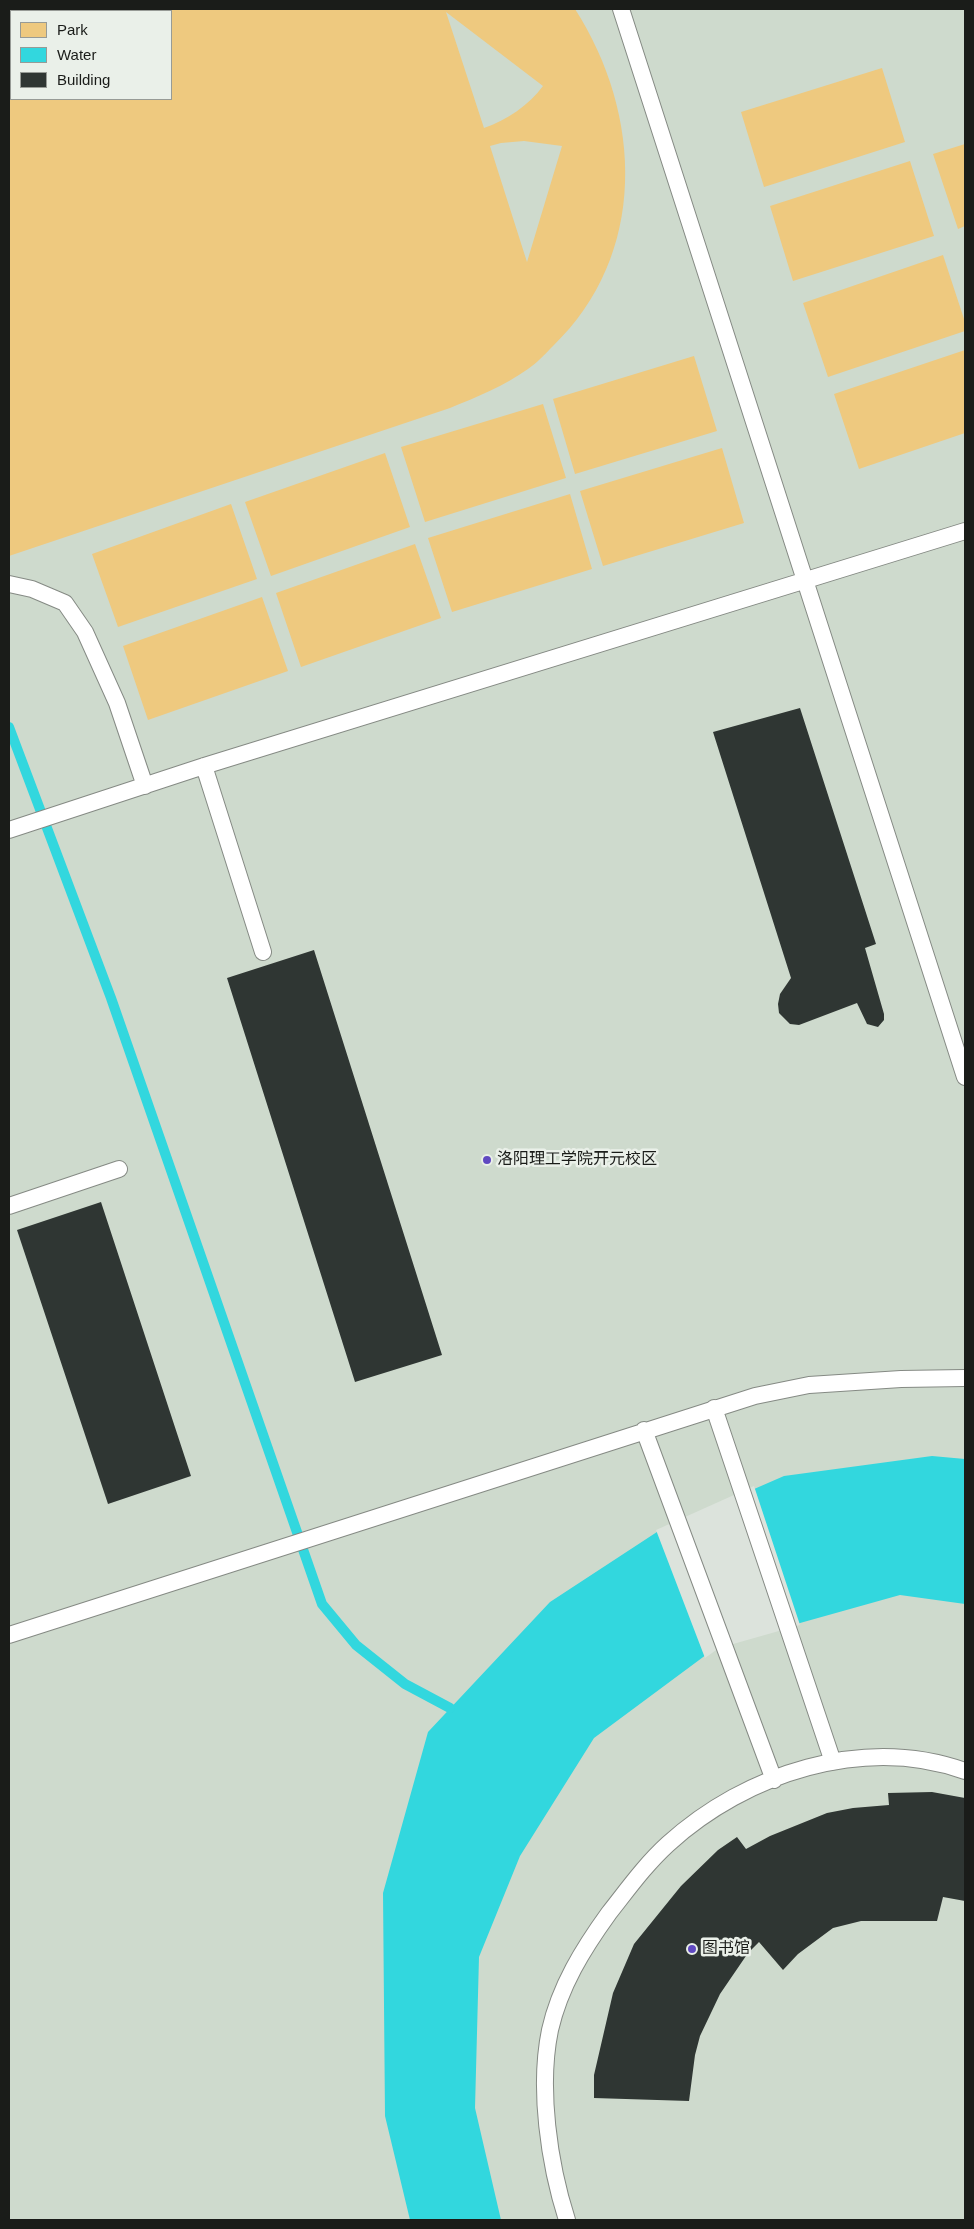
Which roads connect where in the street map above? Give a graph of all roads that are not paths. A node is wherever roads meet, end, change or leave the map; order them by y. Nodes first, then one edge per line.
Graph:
1 (621, 9) edge
2 (965, 531) edge
3 (805, 580) junction
4 (9, 584) edge
5 (204, 766) junction
6 (145, 786) junction
7 (9, 830) edge
8 (263, 952) dead end
9 (965, 1077) edge
10 (119, 1169) dead end
11 (9, 1206) edge
12 (965, 1378) edge
13 (714, 1408) junction
14 (644, 1430) junction
15 (9, 1635) edge
16 (833, 1762) junction
17 (965, 1771) edge
18 (774, 1780) junction
19 (567, 2220) edge

1 - 3 lane
2 - 3 lane
3 - 5 lane
3 - 9 lane
4 - 6 lane
5 - 6 lane
5 - 8 lane
6 - 7 lane
10 - 11 lane
12 - 13 lane
13 - 14 lane
13 - 16 lane
14 - 15 lane
14 - 18 lane
16 - 17 lane
16 - 18 lane
18 - 19 lane

